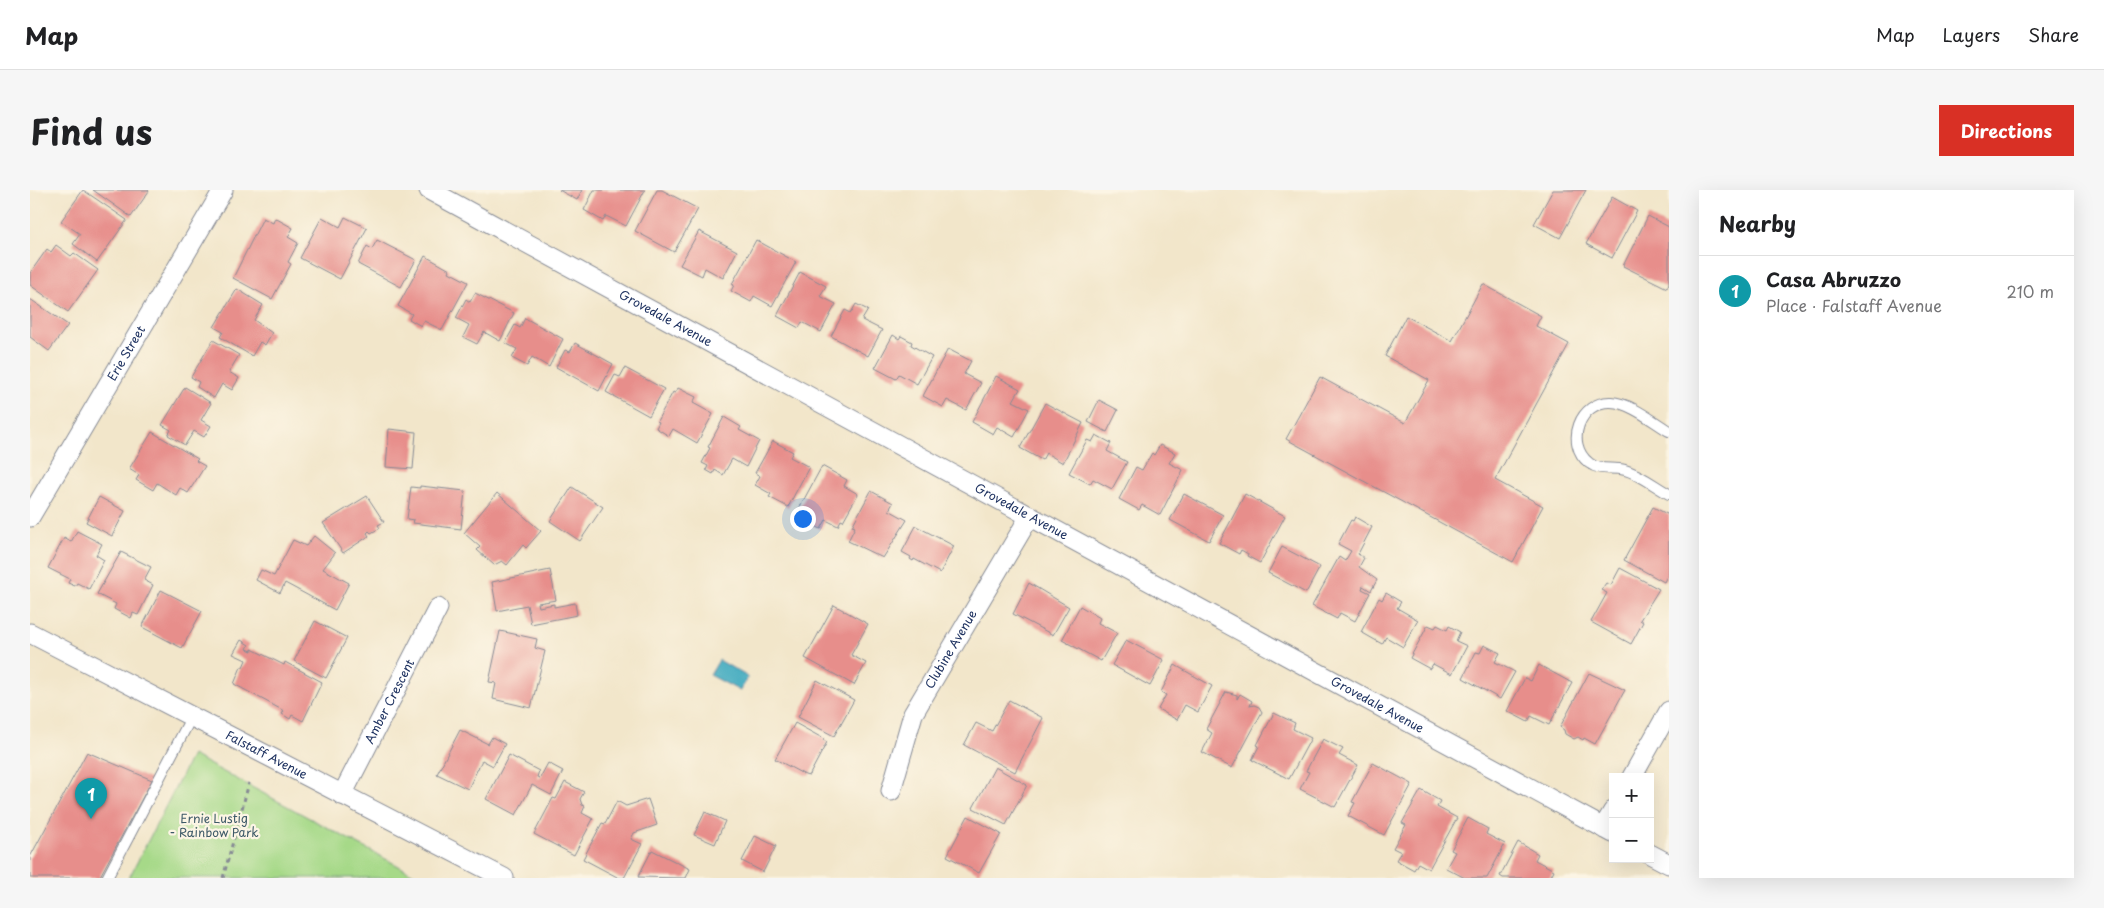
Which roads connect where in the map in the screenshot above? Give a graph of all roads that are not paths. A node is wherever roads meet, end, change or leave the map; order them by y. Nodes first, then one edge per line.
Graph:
1 (223, 190) edge
2 (429, 190) edge
3 (1669, 431) edge
4 (1669, 494) edge
5 (30, 516) edge
6 (1030, 516) junction
7 (438, 608) dead end
8 (30, 633) edge
9 (1669, 711) edge
10 (192, 716) junction
11 (1634, 773) edge
12 (891, 790) dead end
13 (342, 795) junction
14 (1608, 830) edge
15 (1654, 856) edge
16 (1669, 864) edge
17 (501, 877) edge
18 (107, 878) edge

1 - 5 street, Erie Street
2 - 6 street, Grovedale Avenue
3 - 4 lane
6 - 12 street, Clubine Avenue
6 - 14 street, Grovedale Avenue
7 - 13 street, Amber Crescent
8 - 10 street, Falstaff Avenue
9 - 11 street
10 - 13 street, Falstaff Avenue
10 - 18 lane
13 - 17 street, Falstaff Avenue
15 - 16 street

